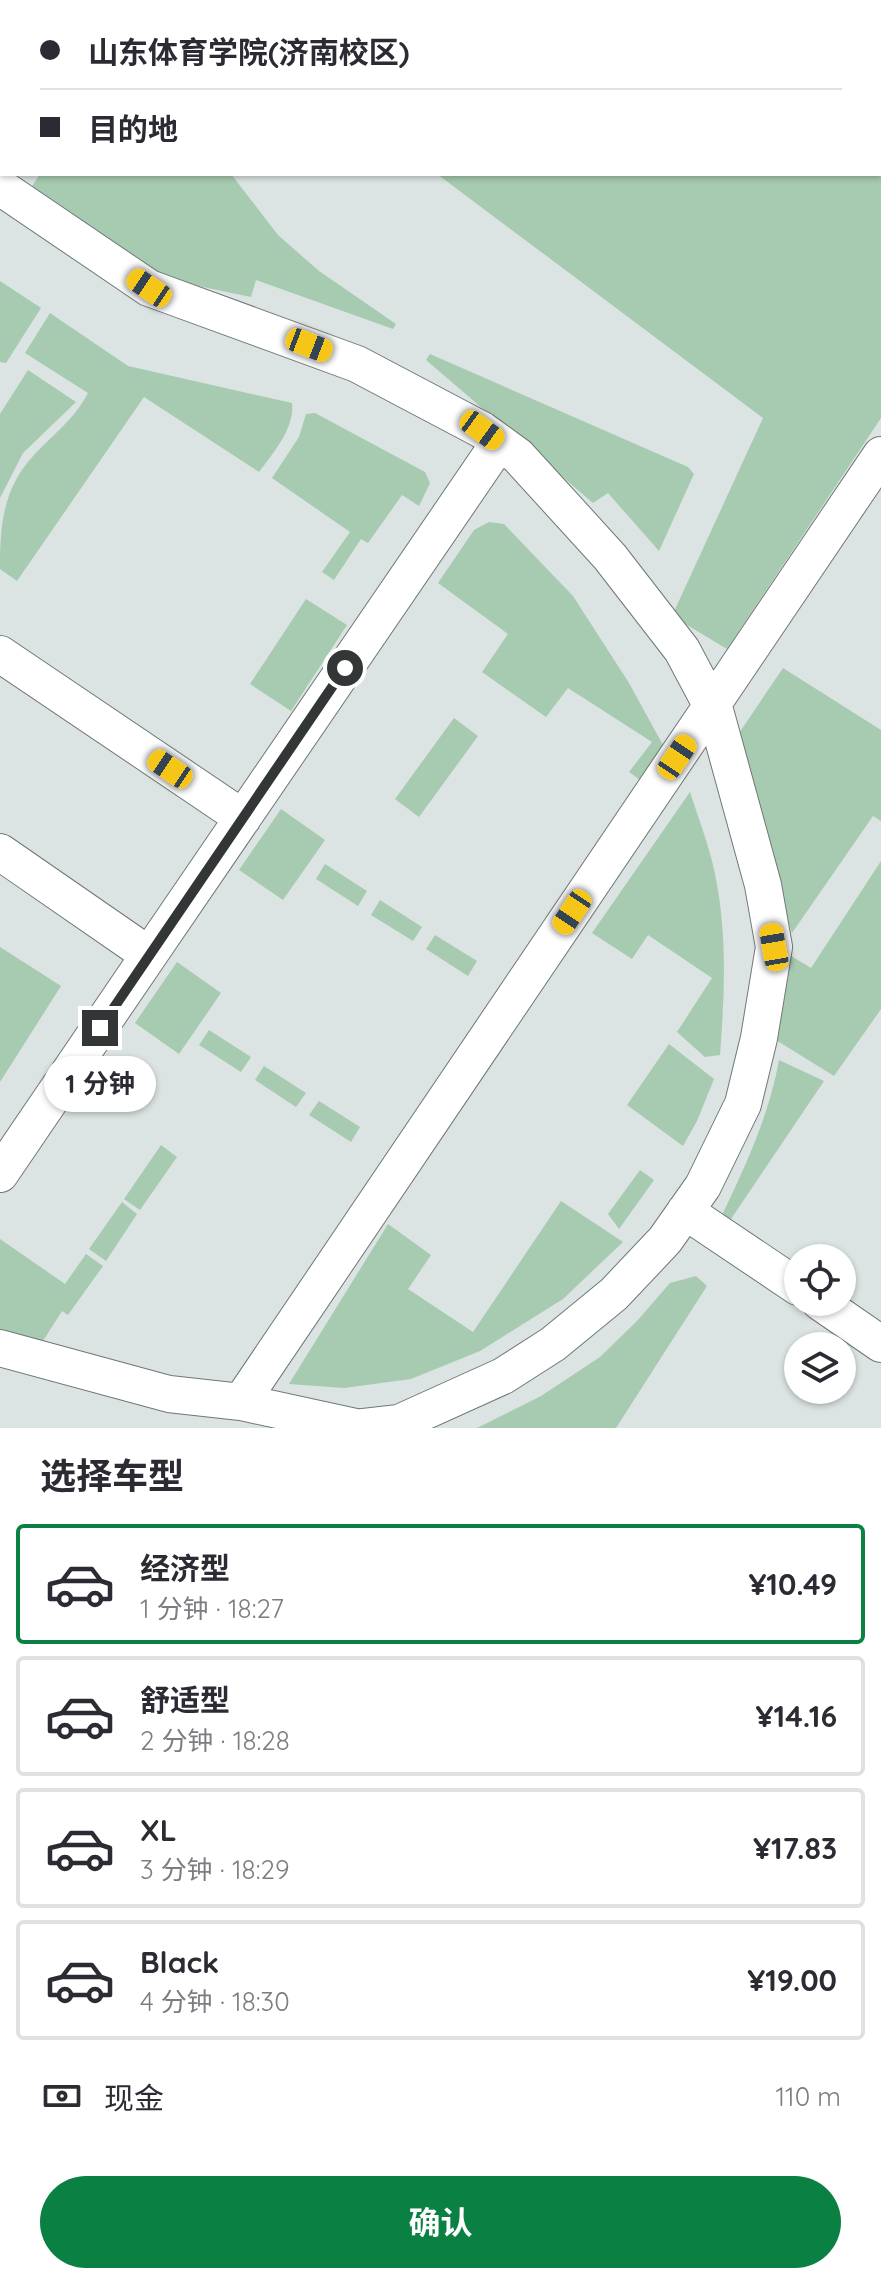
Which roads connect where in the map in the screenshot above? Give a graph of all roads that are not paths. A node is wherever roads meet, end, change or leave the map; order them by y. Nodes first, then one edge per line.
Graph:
1 (0, 187) edge
2 (499, 443) junction
3 (881, 455) edge
4 (0, 654) edge
5 (712, 706) junction
6 (243, 818) junction
7 (0, 852) edge
8 (149, 955) junction
9 (0, 1174) edge
10 (685, 1211) junction
11 (784, 1278) edge
12 (840, 1316) edge
13 (881, 1344) edge
14 (0, 1348) edge
15 (241, 1402) junction
16 (356, 1428) edge

1 - 2 street
2 - 5 street
2 - 6 street
3 - 5 street
4 - 6 street
5 - 10 street
5 - 15 street
6 - 8 street
7 - 8 street
8 - 9 street
10 - 11 street
10 - 16 street
12 - 13 street
14 - 15 street
15 - 16 street

